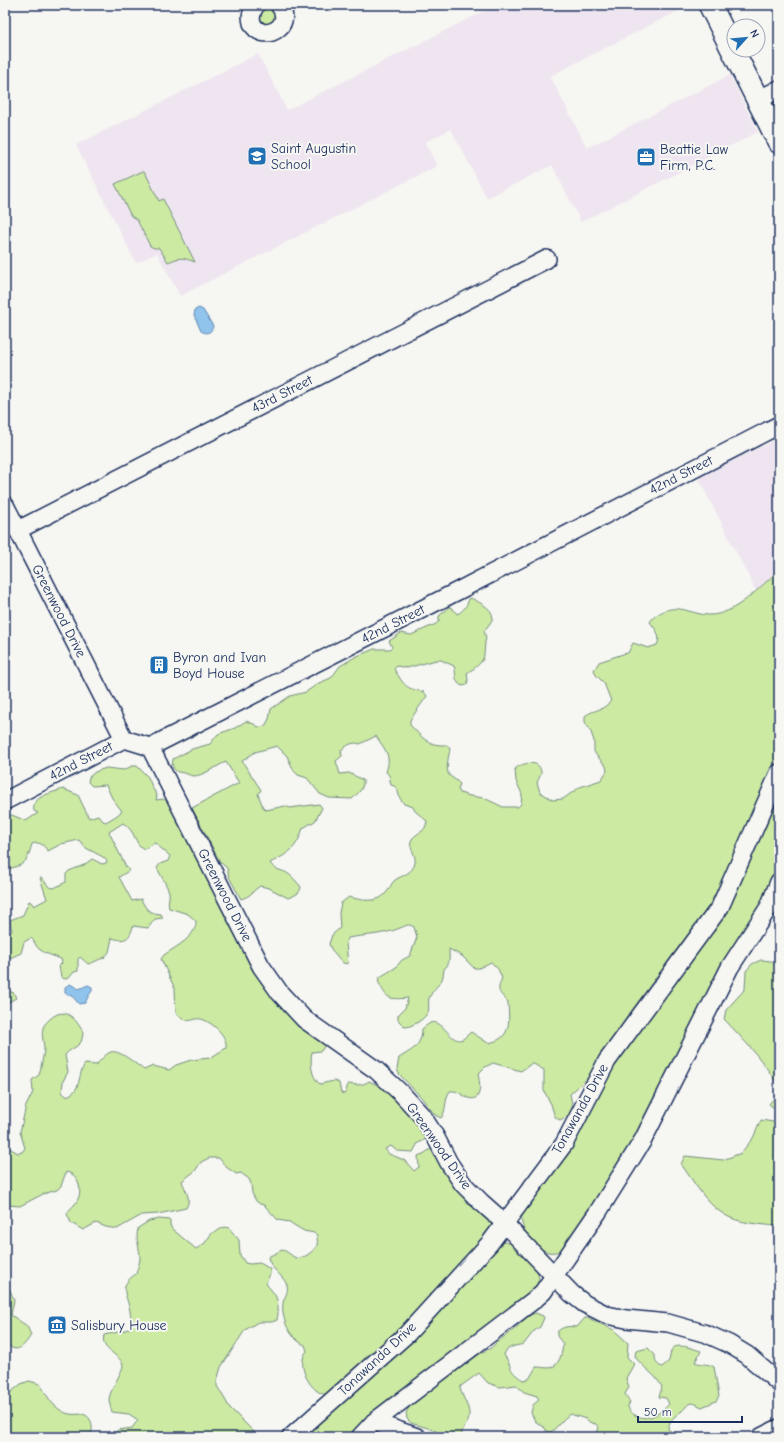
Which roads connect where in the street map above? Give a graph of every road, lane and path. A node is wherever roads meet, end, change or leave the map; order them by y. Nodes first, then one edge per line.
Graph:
1 (256, 5) edge
2 (710, 5) edge
3 (283, 6) edge
4 (779, 89) edge
5 (758, 100) junction
6 (779, 142) edge
7 (547, 259) dead end
8 (779, 426) edge
9 (5, 504) edge
10 (18, 530) junction
11 (124, 739) junction
12 (150, 747) junction
13 (779, 773) edge
14 (5, 801) edge
15 (779, 882) edge
16 (504, 1224) junction
17 (554, 1276) junction
18 (779, 1383) edge
19 (374, 1422) junction
20 (779, 1428) edge
21 (291, 1437) edge
22 (360, 1437) edge
23 (417, 1437) edge
24 (760, 1437) edge

1 - 3 street
2 - 5 main road
4 - 5 street
5 - 6 main road
7 - 10 street, 43rd Street
8 - 12 street, 42nd Street
9 - 10 street, Greenwood Drive
10 - 11 street, Greenwood Drive
11 - 12 street, 42nd Street
11 - 14 street, 42nd Street
12 - 16 street, Greenwood Drive
13 - 16 street, Tonawanda Drive
15 - 17 street
16 - 17 street, Greenwood Drive
16 - 21 street, Tonawanda Drive
17 - 18 street, Greenwood Drive
17 - 19 street
19 - 22 street
19 - 23 street
20 - 24 street

